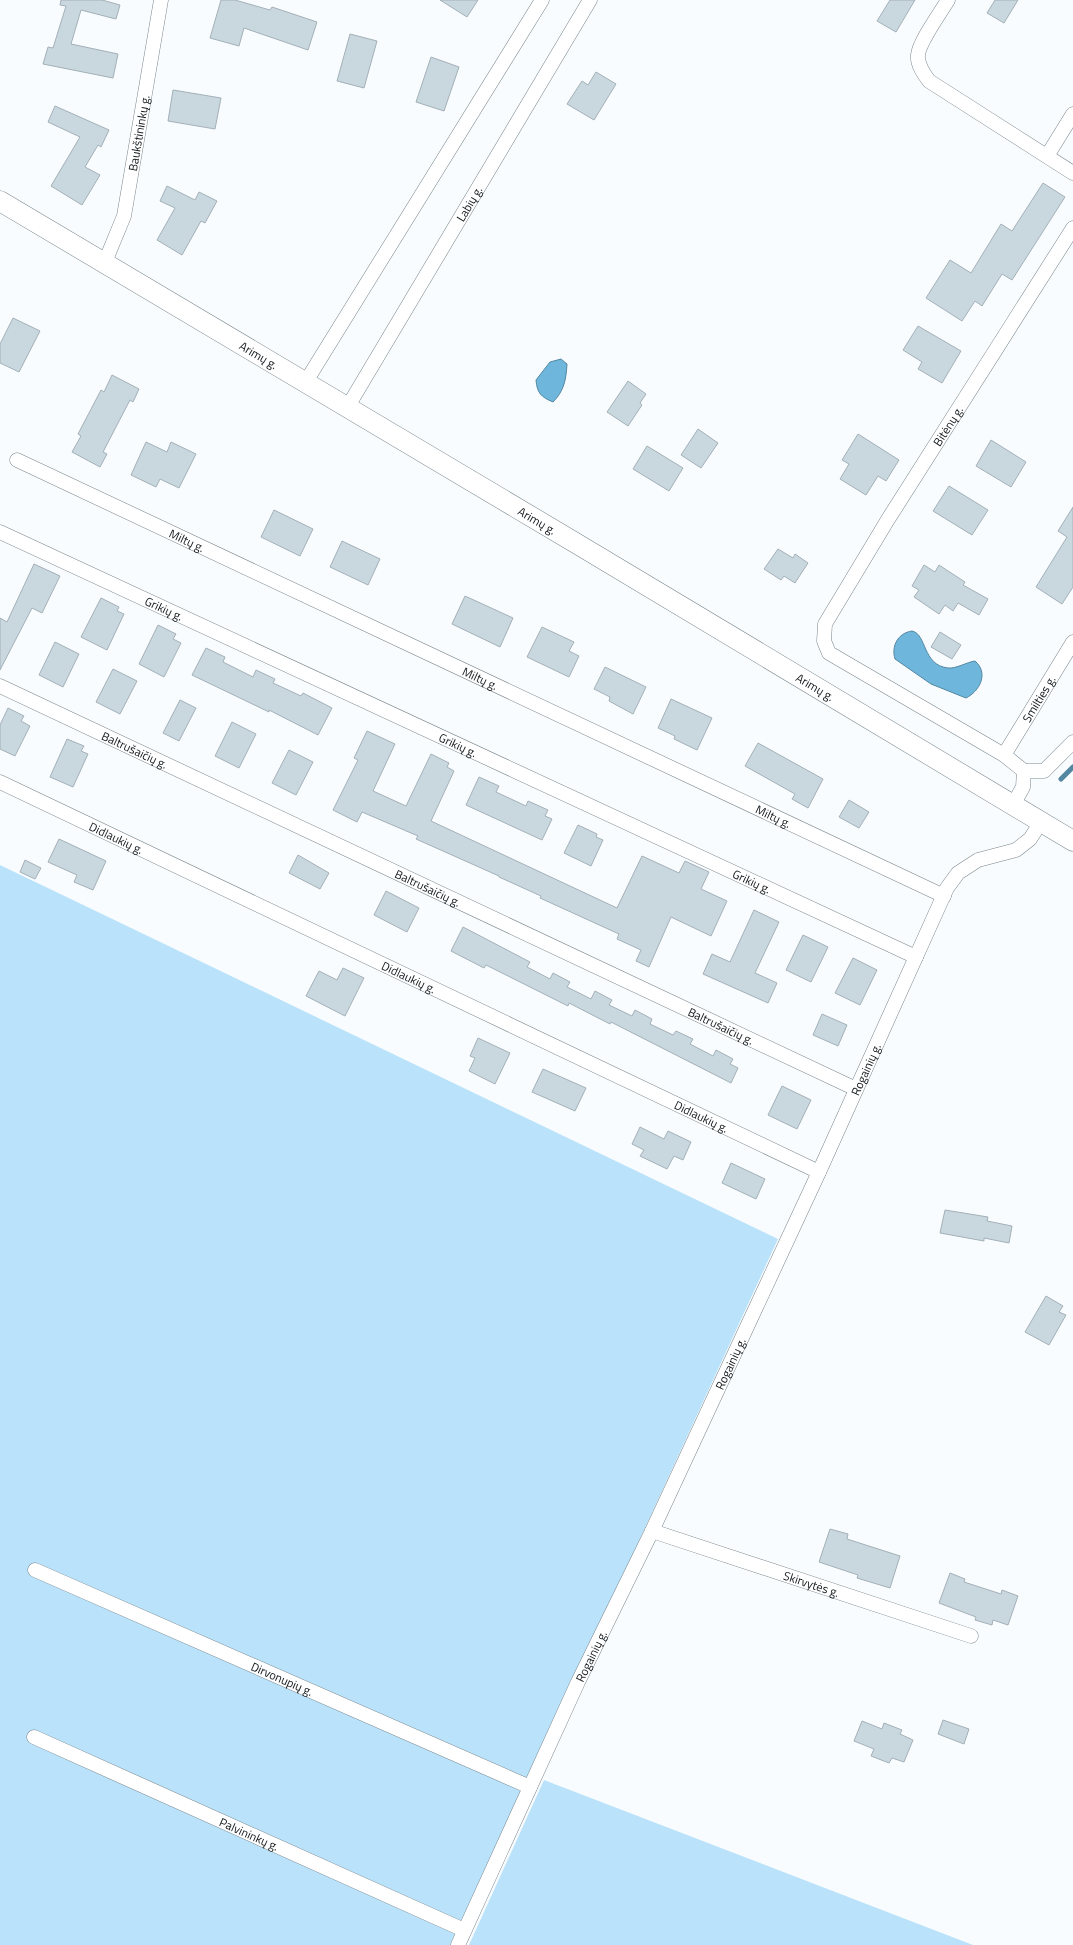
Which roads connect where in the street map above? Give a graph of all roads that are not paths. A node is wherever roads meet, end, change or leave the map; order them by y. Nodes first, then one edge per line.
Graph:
1 (161, 0) edge
2 (542, 0) edge
3 (590, 0) edge
4 (948, 0) edge
5 (1073, 114) edge
6 (1047, 156) junction
7 (1073, 173) edge
8 (0, 201) edge
9 (1073, 228) edge
10 (105, 262) junction
11 (305, 383) junction
12 (347, 408) junction
13 (17, 460) dead end
14 (0, 532) edge
15 (1073, 642) edge
16 (0, 686) edge
17 (1073, 742) edge
18 (1004, 755) junction
19 (1024, 771) junction
20 (0, 782) edge
21 (1013, 806) junction
22 (1041, 822) junction
23 (1073, 841) edge
24 (944, 896) junction
25 (916, 957) junction
26 (856, 1089) junction
27 (819, 1172) junction
28 (652, 1530) junction
29 (35, 1570) dead end
30 (972, 1636) dead end
31 (34, 1737) dead end
32 (530, 1787) junction
33 (464, 1930) junction
34 (458, 1945) edge

1 - 10 street, Baukštininkų g.
2 - 11 street
3 - 12 street, Labių g.
4 - 6 street
5 - 6 street
6 - 7 street
8 - 10 main road, Arimų g.
9 - 18 street, Bitėnų g.
10 - 11 main road, Arimų g.
11 - 12 main road, Arimų g.
12 - 21 main road, Arimų g.
13 - 24 street, Miltų g.
14 - 25 street, Grikių g.
15 - 18 street, Smilties g.
16 - 26 street, Baltrušaičių g.
17 - 19 street
18 - 19 street
19 - 21 street
20 - 27 street, Didlaukių g.
21 - 22 main road, Arimų g.
22 - 23 main road, Arimų g.
22 - 24 street, Rogainių g.
24 - 25 street, Rogainių g.
25 - 26 street, Rogainių g.
26 - 27 street, Rogainių g.
27 - 28 street, Rogainių g.
28 - 30 street, Skirvytės g.
28 - 32 street, Rogainių g.
29 - 32 street, Dirvonupių g.
31 - 33 street, Palvininkų g.
32 - 33 street, Rogainių g.
33 - 34 street, Rogainių g.

